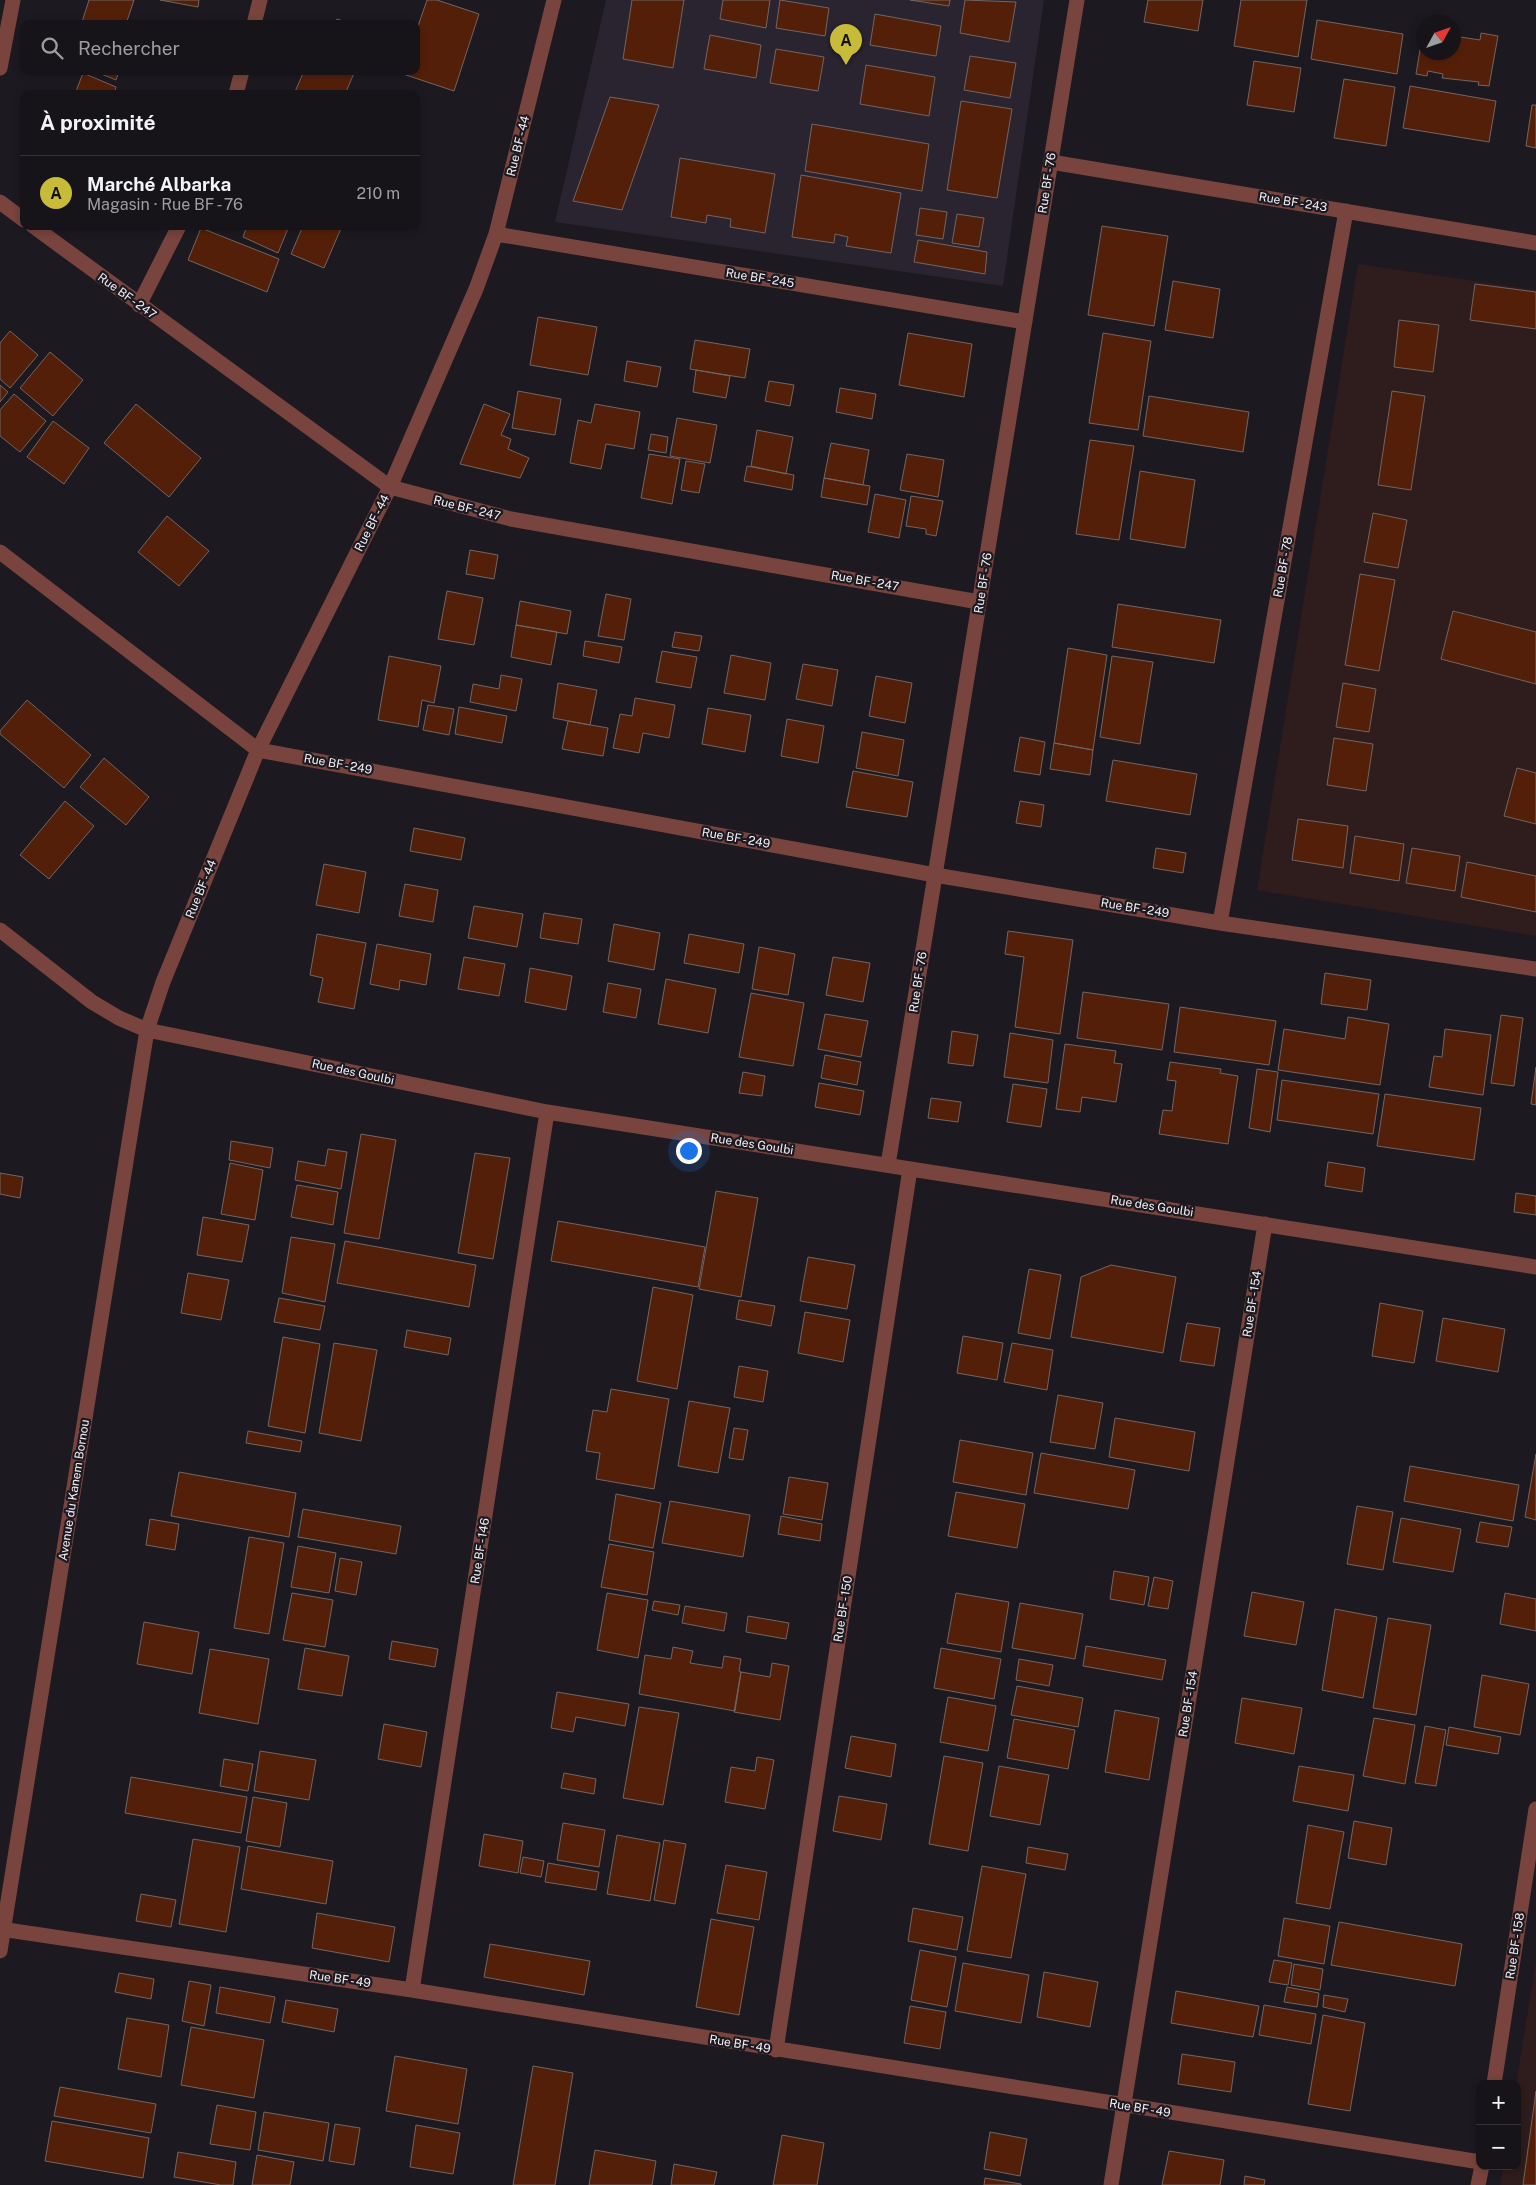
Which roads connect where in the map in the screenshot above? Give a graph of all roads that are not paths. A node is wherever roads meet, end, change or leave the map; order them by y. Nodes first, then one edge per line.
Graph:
1 (13, 0) edge
2 (260, 0) edge
3 (554, 0) edge
4 (1077, 0) edge
5 (255, 20) edge
6 (0, 68) edge
7 (241, 75) edge
8 (237, 90) edge
9 (1051, 162) junction
10 (0, 202) edge
11 (1346, 210) junction
12 (20, 217) edge
13 (38, 230) edge
14 (177, 230) edge
15 (496, 234) junction
16 (1536, 242) edge
17 (139, 305) junction
18 (1025, 322) junction
19 (390, 487) junction
20 (0, 552) edge
21 (980, 602) junction
22 (258, 750) junction
23 (935, 875) junction
24 (1220, 922) junction
25 (0, 930) edge
26 (1536, 969) edge
27 (147, 1030) junction
28 (547, 1112) junction
29 (888, 1165) junction
30 (910, 1169) junction
31 (1265, 1224) junction
32 (1536, 1267) edge
33 (1536, 1809) edge
34 (2, 1929) edge
35 (0, 1951) edge
36 (412, 1990) junction
37 (776, 2050) junction
38 (1495, 2080) edge
39 (1124, 2105) junction
40 (1476, 2161) edge
41 (1481, 2170) edge
42 (1111, 2185) edge
43 (1478, 2185) edge

1 - 6 street
2 - 5 street
3 - 15 street, Rue BF - 44
4 - 9 street, Rue BF - 76
7 - 8 street
9 - 11 street, Rue BF - 243
9 - 18 street, Rue BF - 76
10 - 12 street
11 - 16 street, Rue BF - 243
11 - 24 street, Rue BF - 78
13 - 17 street, Rue BF - 247
14 - 17 street
15 - 18 street, Rue BF - 245
15 - 19 street, Rue BF - 44
17 - 19 street, Rue BF - 247
18 - 21 street, Rue BF - 76
19 - 21 street, Rue BF - 247
19 - 22 street, Rue BF - 44
20 - 22 street, Rue BF - 249
21 - 23 street, Rue BF - 76
22 - 23 street, Rue BF - 249
22 - 27 street, Rue BF - 44
23 - 24 street, Rue BF - 249
23 - 29 street, Rue BF - 76
24 - 26 street, Rue BF - 249
25 - 27 street, Rue des Goulbi
27 - 28 street, Rue des Goulbi
27 - 34 street, Avenue du Kanem Bornou
28 - 29 street, Rue des Goulbi
28 - 36 street, Rue BF - 146
29 - 30 street, Rue des Goulbi
30 - 31 street, Rue des Goulbi
30 - 37 street, Rue BF - 150
31 - 32 street, Rue des Goulbi
31 - 39 street, Rue BF - 154
33 - 38 street, Rue BF - 158
34 - 35 street, Avenue du Kanem Bornou
34 - 36 street, Rue BF - 49
36 - 37 street, Rue BF - 49
37 - 39 street, Rue BF - 49
39 - 40 street, Rue BF - 49
39 - 42 street, Rue BF - 154
41 - 43 street

